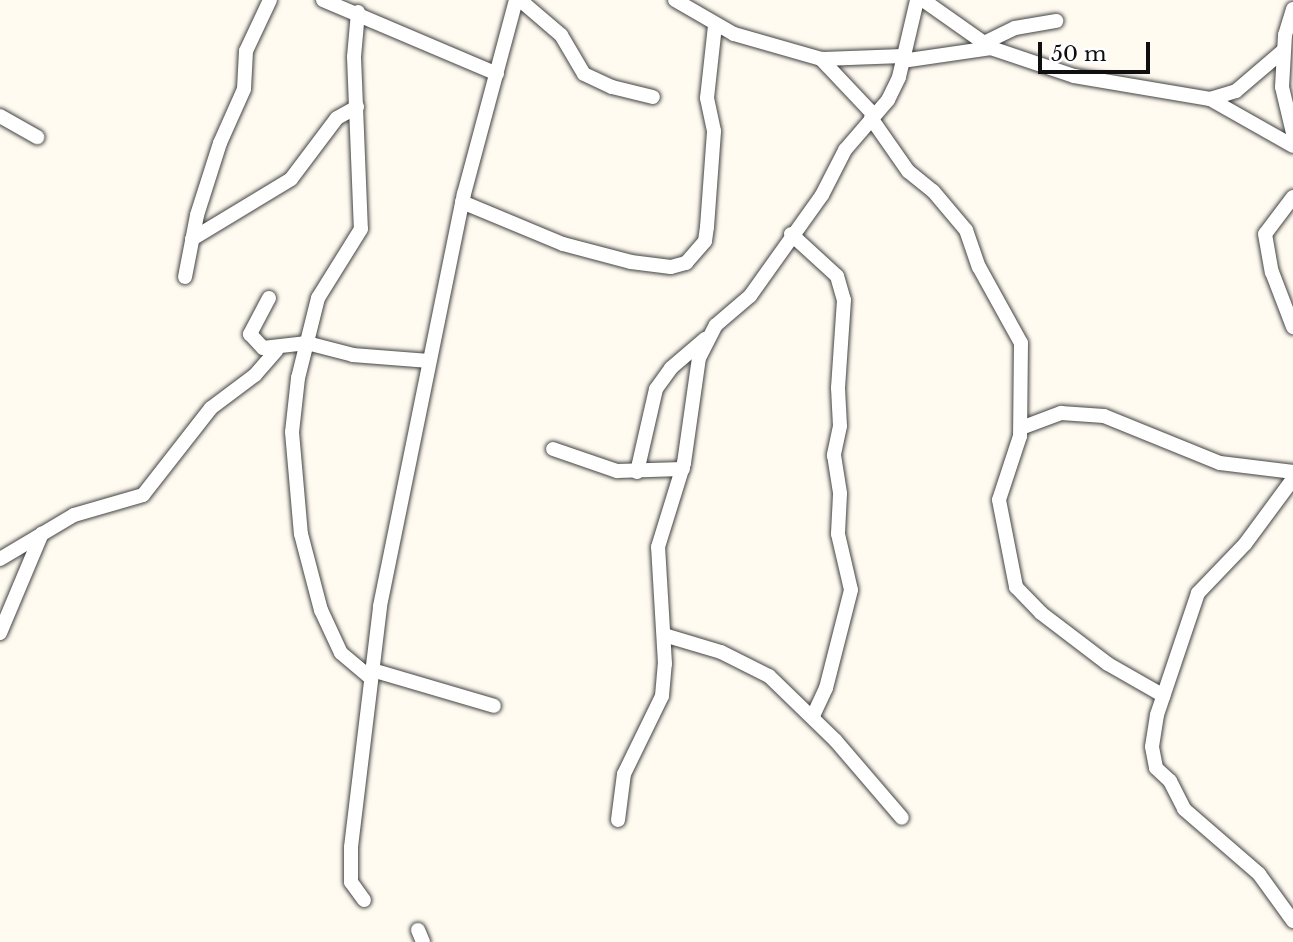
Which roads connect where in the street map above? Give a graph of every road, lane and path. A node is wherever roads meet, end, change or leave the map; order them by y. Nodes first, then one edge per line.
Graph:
1 (270, 0) edge
2 (323, 0) edge
3 (518, 0) edge
4 (675, 0) edge
5 (917, 0) edge
6 (923, 0) edge
7 (1293, 9) edge
8 (359, 12) junction
9 (1056, 21) dead end
10 (715, 26) junction
11 (987, 46) junction
12 (1284, 50) junction
13 (903, 58) junction
14 (821, 59) junction
15 (497, 74) junction
16 (653, 97) dead end
17 (1210, 99) junction
18 (357, 107) junction
19 (0, 116) edge
20 (873, 117) junction
21 (1293, 133) edge
22 (37, 137) dead end
23 (1293, 146) edge
24 (1293, 197) edge
25 (462, 202) junction
26 (791, 234) junction
27 (192, 239) junction
28 (185, 277) dead end
29 (269, 298) dead end
30 (1293, 327) edge
31 (710, 334) junction
32 (307, 343) junction
33 (277, 350) junction
34 (429, 361) junction
35 (1021, 428) junction
36 (553, 449) dead end
37 (683, 469) junction
38 (638, 472) junction
39 (1293, 472) edge
40 (1293, 479) edge
41 (42, 534) junction
42 (0, 559) edge
43 (0, 633) edge
44 (664, 635) junction
45 (371, 674) junction
46 (1164, 696) junction
47 (495, 706) dead end
48 (813, 716) junction
49 (902, 818) dead end
50 (618, 820) dead end
51 (364, 900) dead end
52 (1293, 921) edge

1 - 27 street
2 - 8 street
3 - 15 street
3 - 16 street
4 - 10 street
5 - 13 street
6 - 11 street
7 - 12 street
8 - 15 street
8 - 18 street
9 - 11 street
10 - 14 street
10 - 25 street
11 - 13 street
11 - 17 street
12 - 17 street
12 - 21 street
13 - 14 street
13 - 20 street
14 - 20 street
15 - 25 street
17 - 23 street
18 - 27 street
18 - 32 street
19 - 22 street
20 - 26 street
20 - 35 street
24 - 30 street
25 - 34 street
26 - 31 street
26 - 48 street
27 - 28 street
29 - 33 street
31 - 37 street
31 - 38 street
32 - 33 street
32 - 34 street
32 - 45 street
33 - 41 street
34 - 45 street
35 - 39 street
35 - 46 street
36 - 38 street
37 - 38 street
37 - 44 street
40 - 46 street
41 - 42 street
41 - 43 street
44 - 48 street
44 - 50 street
45 - 47 street
45 - 51 street
46 - 52 street
48 - 49 street

